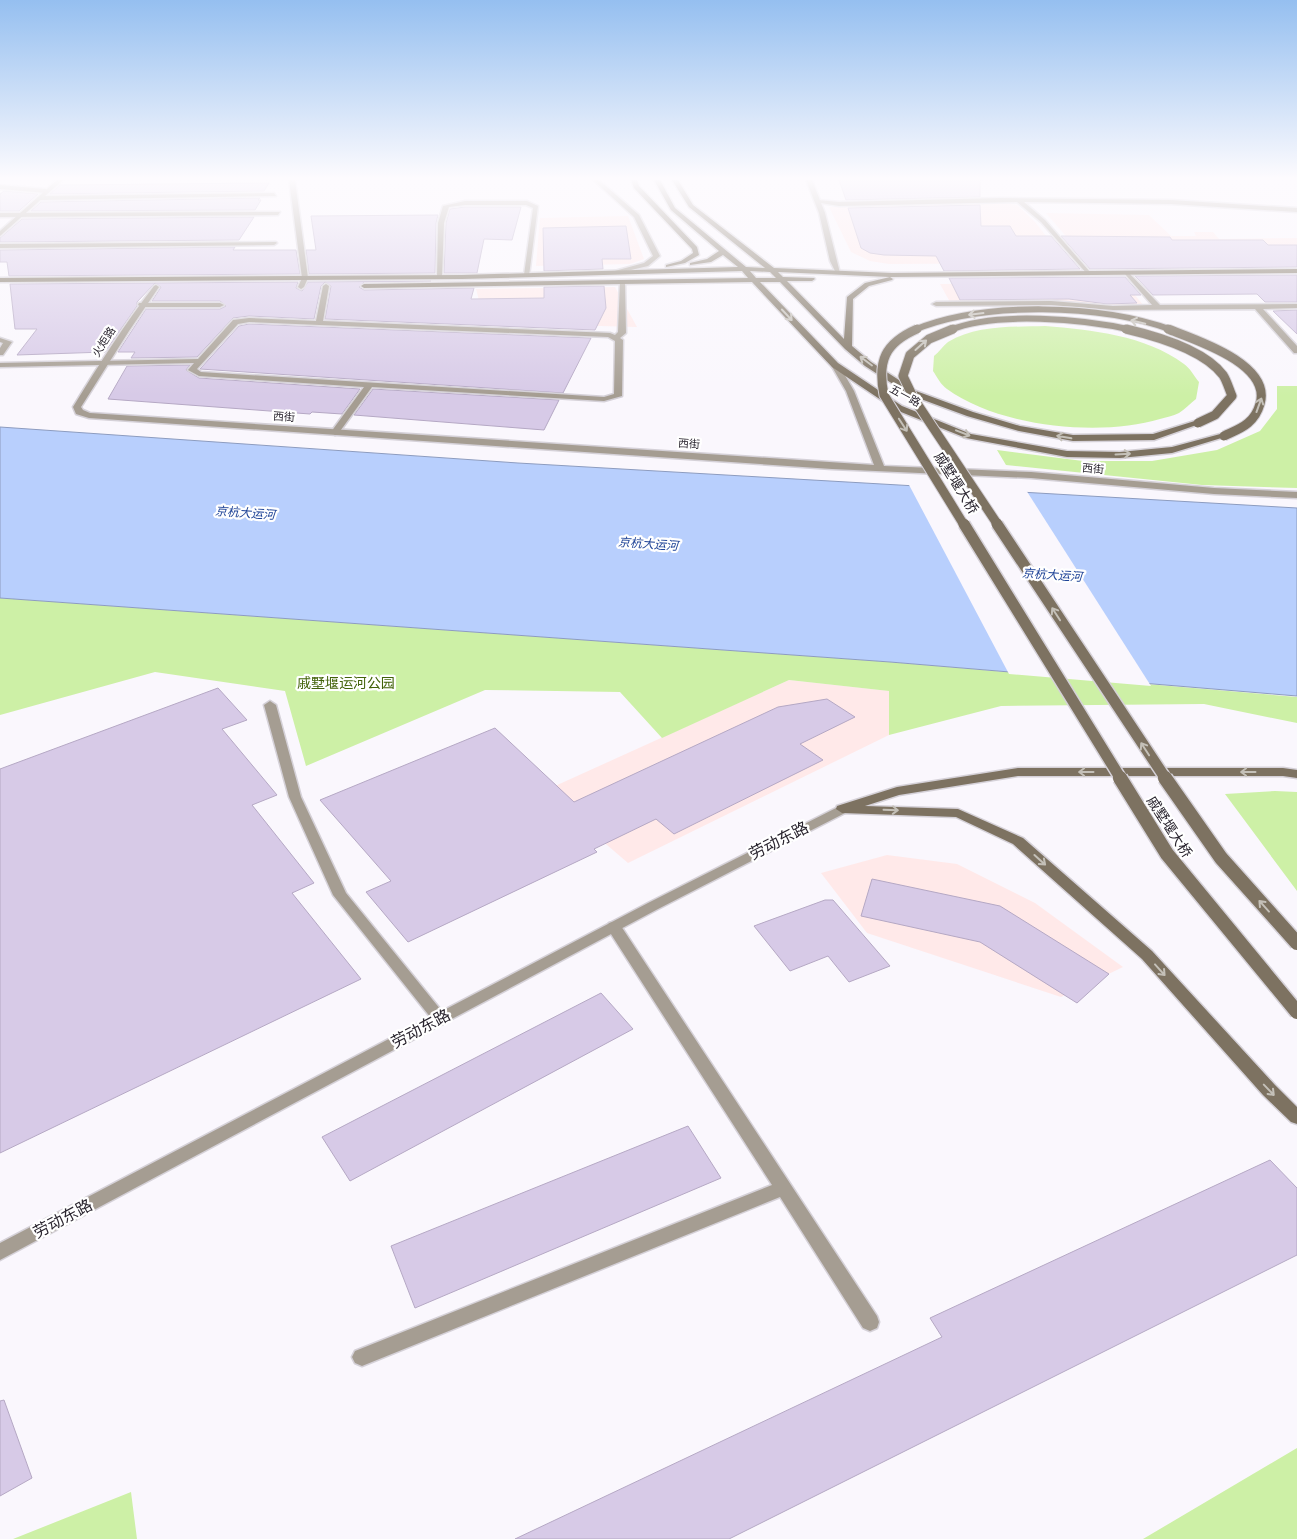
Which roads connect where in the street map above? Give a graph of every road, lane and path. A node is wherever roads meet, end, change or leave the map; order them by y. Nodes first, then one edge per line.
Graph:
1 (302, 252) edge
2 (440, 252) edge
3 (530, 252) edge
4 (655, 252) edge
5 (696, 252) edge
6 (721, 252) edge
7 (724, 252) edge
8 (749, 252) edge
9 (831, 252) edge
10 (1070, 252) edge
11 (659, 269) junction
12 (744, 269) junction
13 (771, 269) junction
14 (1297, 271) edge
15 (614, 272) junction
16 (628, 272) junction
17 (838, 272) junction
18 (1088, 273) junction
19 (1127, 273) junction
20 (912, 274) junction
21 (527, 275) junction
22 (892, 275) junction
23 (439, 277) junction
24 (305, 278) junction
25 (780, 279) junction
26 (0, 280) edge
27 (753, 280) junction
28 (622, 282) junction
29 (310, 286) dead end
30 (318, 286) dead end
31 (326, 286) junction
32 (336, 286) dead end
33 (354, 286) dead end
34 (156, 287) junction
35 (234, 287) dead end
36 (291, 287) dead end
37 (301, 287) junction
38 (0, 288) edge
39 (936, 304) dead end
40 (142, 305) junction
41 (220, 305) dead end
42 (1257, 306) junction
43 (1297, 306) edge
44 (1158, 308) junction
45 (319, 322) junction
46 (615, 338) junction
47 (0, 340) edge
48 (848, 347) junction
49 (1297, 351) edge
50 (0, 353) edge
51 (200, 361) junction
52 (104, 363) junction
53 (0, 365) edge
54 (835, 365) junction
55 (369, 386) junction
56 (79, 412) joint
57 (1198, 423) joint
58 (335, 432) junction
59 (1224, 436) joint
60 (880, 468) junction
61 (1297, 495) edge
62 (270, 704) dead end
63 (1297, 774) edge
64 (842, 808) junction
65 (614, 927) junction
66 (1297, 943) edge
67 (1297, 1012) edge
68 (440, 1019) junction
69 (1297, 1117) edge
70 (784, 1188) junction
71 (0, 1252) edge
72 (870, 1322) dead end
73 (362, 1357) dead end

1 - 24 street
2 - 23 street
3 - 21 street
4 - 15 street
5 - 11 main road
6 - 11 main road
7 - 12 main road, 五一路
8 - 13 main road, 五一路
9 - 17 street
10 - 18 street
11 - 16 main road
12 - 13 main road
12 - 16 main road
12 - 27 main road, 五一路
13 - 17 main road
13 - 25 main road, 五一路
14 - 19 main road
15 - 16 main road
15 - 21 main road
17 - 22 main road
18 - 19 main road
18 - 20 main road
19 - 44 street
20 - 22 main road
20 - 48 main road
21 - 23 main road
22 - 25 main road
23 - 24 main road
24 - 26 main road
24 - 37 street
25 - 27 main road
25 - 48 main road, 五一路
27 - 28 main road
27 -> 54 main road, 五一路
28 - 33 main road
28 - 46 street
29 - 37 main road
30 - 31 main road
31 - 32 main road
31 - 45 street
34 - 35 main road
34 - 38 main road
34 - 40 street, 火炬路
36 - 37 main road
39 - 44 street
40 - 41 street
40 - 52 street, 火炬路
42 - 43 street
42 - 44 street
42 - 49 street
45 - 46 street
45 - 51 street
46 - 55 street
47 - 50 street
57 -> 48 main road, 五一路
51 - 52 street
51 - 55 street
52 - 53 street
52 - 56 street, 火炬路
54 -> 59 main road, 五一路
54 - 60 street
55 - 58 street
56 - 58 street, 西街
66 -> 57 main road, 戚墅堰大桥, bridge
58 - 60 street, 西街
59 -> 67 main road, 戚墅堰大桥, bridge
60 - 61 street, 西街
62 - 68 street
63 -> 64 main road
64 - 65 street, 劳动东路
64 -> 69 main road
65 - 68 street, 劳动东路
65 - 70 street
68 - 71 street, 劳动东路
70 - 72 street
70 - 73 street

